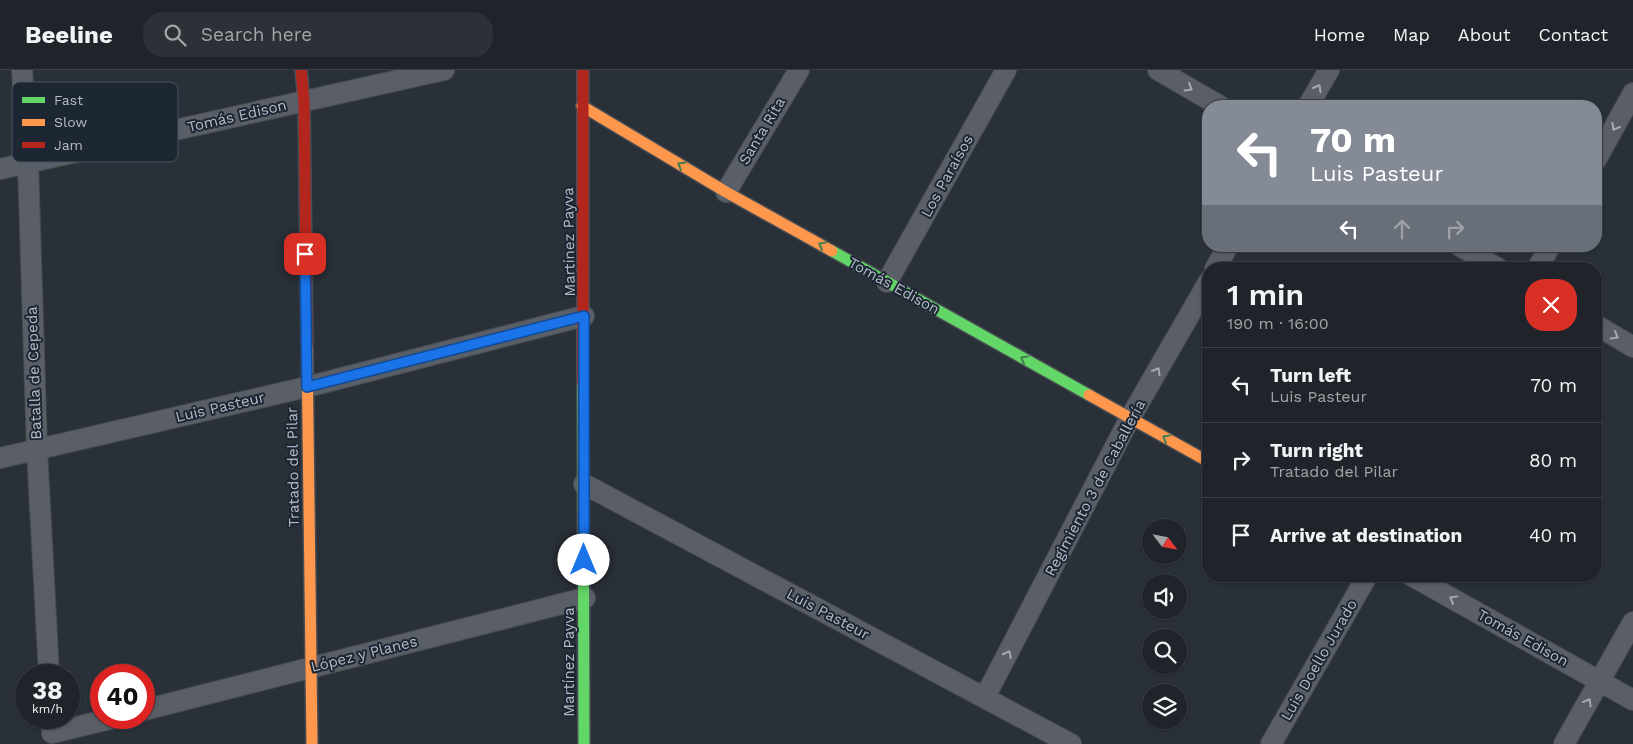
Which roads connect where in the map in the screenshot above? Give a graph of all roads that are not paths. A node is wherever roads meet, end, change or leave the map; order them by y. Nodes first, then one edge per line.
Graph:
1 (301, 70) edge
2 (444, 70) edge
3 (583, 70) edge
4 (799, 70) edge
5 (1006, 70) edge
6 (1158, 70) edge
7 (1329, 70) edge
8 (1633, 93) edge
9 (1210, 100) edge
10 (1312, 100) edge
11 (304, 102) junction
12 (582, 106) junction
13 (178, 130) edge
14 (1602, 149) edge
15 (33, 162) edge
16 (28, 163) junction
17 (0, 169) edge
18 (726, 192) junction
19 (1470, 252) edge
20 (1487, 262) edge
21 (887, 282) junction
22 (1202, 292) edge
23 (584, 316) junction
24 (1602, 329) edge
25 (1633, 347) edge
26 (307, 387) junction
27 (1130, 418) junction
28 (37, 450) junction
29 (0, 458) edge
30 (1202, 458) edge
31 (584, 484) junction
32 (1364, 582) edge
33 (1423, 582) edge
34 (585, 598) junction
35 (1633, 622) edge
36 (48, 664) edge
37 (310, 668) junction
38 (1600, 681) junction
39 (985, 697) junction
40 (1633, 700) edge
41 (155, 707) edge
42 (90, 723) edge
43 (52, 732) edge
44 (312, 744) edge
45 (584, 744) edge
46 (1071, 744) edge
47 (1272, 744) edge
48 (1564, 744) edge

1 - 11 street, Tratado del Pilar
2 - 11 street, Tomás Edison
3 - 12 street, Martínez Payva
4 - 18 street, Santa Rita
5 - 21 street, Los Paraísos
6 -> 9 street
10 -> 7 street
8 -> 14 street
11 - 13 street, Tomás Edison
11 - 26 street, Tratado del Pilar
18 -> 12 street, Tomás Edison
12 - 23 street, Martínez Payva
15 - 16 street, Tomás Edison
16 - 17 street, Tomás Edison
16 - 28 street, Batalla de Cepeda
21 -> 18 street, Tomás Edison
19 - 20 street
27 -> 21 street, Tomás Edison
27 -> 22 street, Regimiento 3 de Caballería
23 - 26 street, Luis Pasteur
23 - 31 street, Martínez Payva
24 -> 25 street
26 - 28 street, Luis Pasteur
26 - 37 street, Tratado del Pilar
30 -> 27 street, Tomás Edison
39 -> 27 street, Regimiento 3 de Caballería
28 - 29 street, Luis Pasteur
28 - 36 street, Batalla de Cepeda
31 - 34 street, Martínez Payva
31 - 39 street, Luis Pasteur
32 - 47 street, Luis Doello Jurado
38 -> 33 street, Tomás Edison
34 - 37 street, López y Planes
34 - 45 street, Martínez Payva
35 - 38 street
37 - 41 street, López y Planes
37 - 44 street, Tratado del Pilar
38 - 40 street, Tomás Edison
48 -> 38 street
39 - 46 street, Luis Pasteur
42 - 43 street

